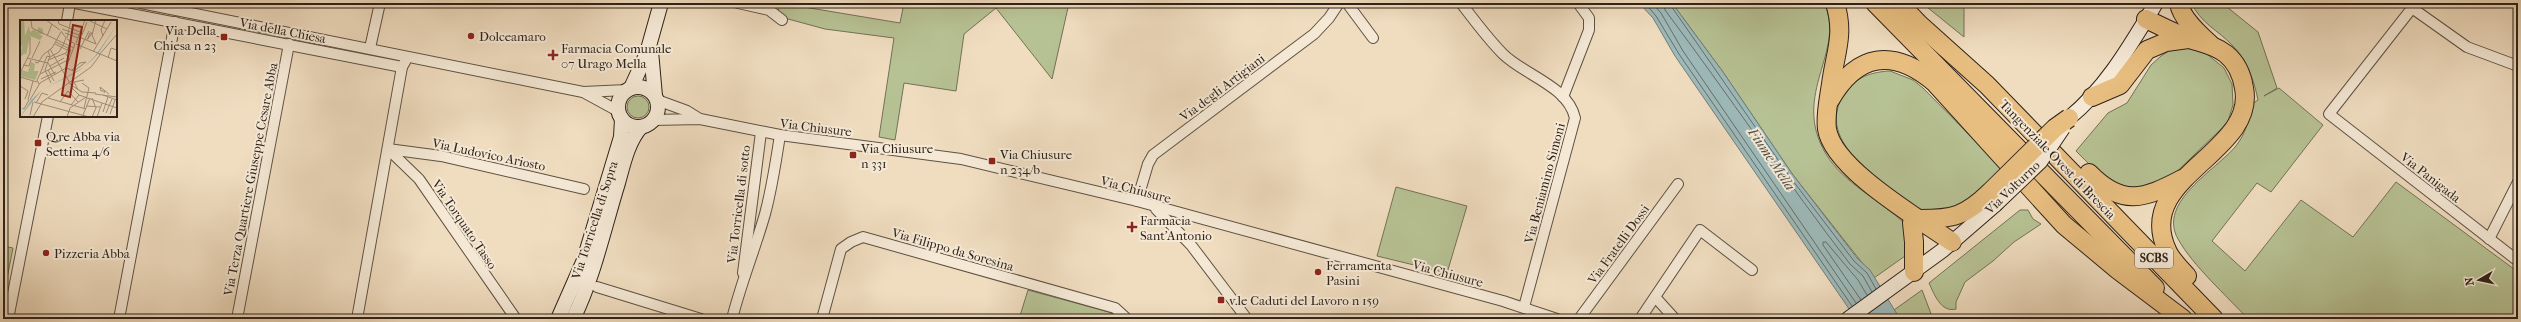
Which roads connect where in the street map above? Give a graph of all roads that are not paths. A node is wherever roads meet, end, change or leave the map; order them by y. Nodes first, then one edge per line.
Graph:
1 (70, 3) edge
2 (75, 3) edge
3 (380, 3) edge
4 (661, 3) edge
5 (738, 3) edge
6 (1339, 3) edge
7 (1346, 3) edge
8 (1461, 3) edge
9 (1578, 3) edge
10 (1835, 3) edge
11 (1875, 3) edge
12 (1899, 3) edge
13 (2179, 3) edge
14 (148, 4) edge
15 (2414, 5) edge
16 (2151, 10) edge
17 (67, 20) edge
18 (782, 20) dead end
19 (175, 22) junction
20 (1919, 24) junction
21 (2193, 35) junction
22 (652, 38) junction
23 (1373, 38) dead end
24 (289, 44) junction
25 (370, 48) junction
26 (410, 56) junction
27 (2518, 66) edge
28 (402, 67) junction
29 (629, 89) junction
30 (583, 92) junction
31 (1563, 97) junction
32 (2092, 97) junction
33 (656, 98) junction
34 (1830, 100) junction
35 (620, 115) junction
36 (48, 117) edge
37 (2069, 118) joint
38 (700, 119) junction
39 (653, 120) junction
40 (641, 127) junction
41 (760, 132) junction
42 (780, 135) junction
43 (388, 149) junction
44 (2184, 178) junction
45 (2518, 182) edge
46 (1678, 184) dead end
47 (584, 188) dead end
48 (1992, 199) junction
49 (1136, 202) junction
50 (1151, 206) junction
51 (1182, 215) junction
52 (1916, 221) junction
53 (2489, 239) junction
54 (1191, 245) junction
55 (1947, 246) junction
56 (2518, 261) edge
57 (1752, 270) dead end
58 (1912, 273) junction
59 (742, 279) junction
60 (597, 287) dead end
61 (1656, 298) junction
62 (1524, 307) junction
63 (8, 319) edge
64 (119, 319) edge
65 (237, 319) edge
66 (358, 319) edge
67 (516, 319) edge
68 (558, 319) edge
69 (573, 319) edge
70 (701, 319) edge
71 (732, 319) edge
72 (822, 319) edge
73 (1127, 319) edge
74 (1247, 319) edge
75 (1557, 319) edge
76 (1579, 319) edge
77 (1640, 319) edge
78 (1675, 319) edge
79 (1848, 319) edge
80 (2184, 319) edge
81 (2214, 319) edge
82 (2224, 319) edge

1 - 17 street
2 - 19 street, Via della Chiesa
3 - 25 street
4 - 22 street
5 - 18 street
6 - 49 street, Via degli Artigiani
7 - 23 street
8 - 31 street, Via Beniamino Simoni
9 - 31 street
10 - 34 highway
11 - 80 highway, Tangenziale Ovest di Brescia / SCBS
12 - 20 highway, Tangenziale Ovest di Brescia / SCBS
13 - 21 highway
14 - 25 street, Via della Chiesa
15 - 27 street
15 - 53 street, Via Panigada
16 - 21 highway
16 - 32 street
19 - 24 street, Via della Chiesa
19 - 64 street
20 - 44 highway
20 - 81 highway, Tangenziale Ovest di Brescia / SCBS
21 - 32 highway
21 - 44 highway
22 - 29 street, Via Torricella di Sopra
22 - 33 street
24 - 28 street, Via della Chiesa
24 - 65 street, Via Terza Quartiere Giuseppe Cesare Abba
25 - 26 street, Via della Chiesa
26 - 28 street
26 - 30 street, Via della Chiesa
28 - 43 street
29 - 30 street, Via della Chiesa
29 - 33 street
29 - 35 street, Via Torricella di Sopra
30 - 35 street, Via della Chiesa
31 - 62 street, Via Beniamino Simoni
32 - 37 street
33 - 38 street, Via Chiusure
33 - 39 street
34 - 52 highway
34 - 80 highway
35 - 40 street
35 - 68 street, Via Torricella di Sopra
36 - 63 street
37 - 48 highway, bridge
38 - 39 street, Via Chiusure
38 - 41 street, Via Chiusure
39 - 40 street, Via Torricella di Sopra
40 - 69 street, Via Torricella di Sopra
41 - 42 street, Via Chiusure
41 - 59 street, Via Torricella di sotto
42 - 49 street, Via Chiusure
42 - 59 street, Via Torricella di sotto
43 - 47 street, Via Ludovico Ariosto
43 - 66 street
43 - 67 street, Via Torquato Tasso
44 - 82 highway
45 - 53 street
46 - 76 street, Via Fratelli Dossi
48 - 52 highway
48 - 55 street, Via Volturno
49 - 50 street, Via Chiusure
50 - 51 street, Via Chiusure
50 - 54 street
51 - 54 street
51 - 62 street, Via Chiusure
52 - 55 highway
52 - 58 highway
53 - 56 street, Via Panigada
54 - 74 street
55 - 58 street, Via Volturno
57 - 61 street
58 - 79 street, Via Volturno
59 - 71 street, Via Torricella di sotto
60 - 70 street
61 - 77 street
61 - 78 street
62 - 75 street, Via Chiusure
72 - 73 street, Via Filippo da Soresina

